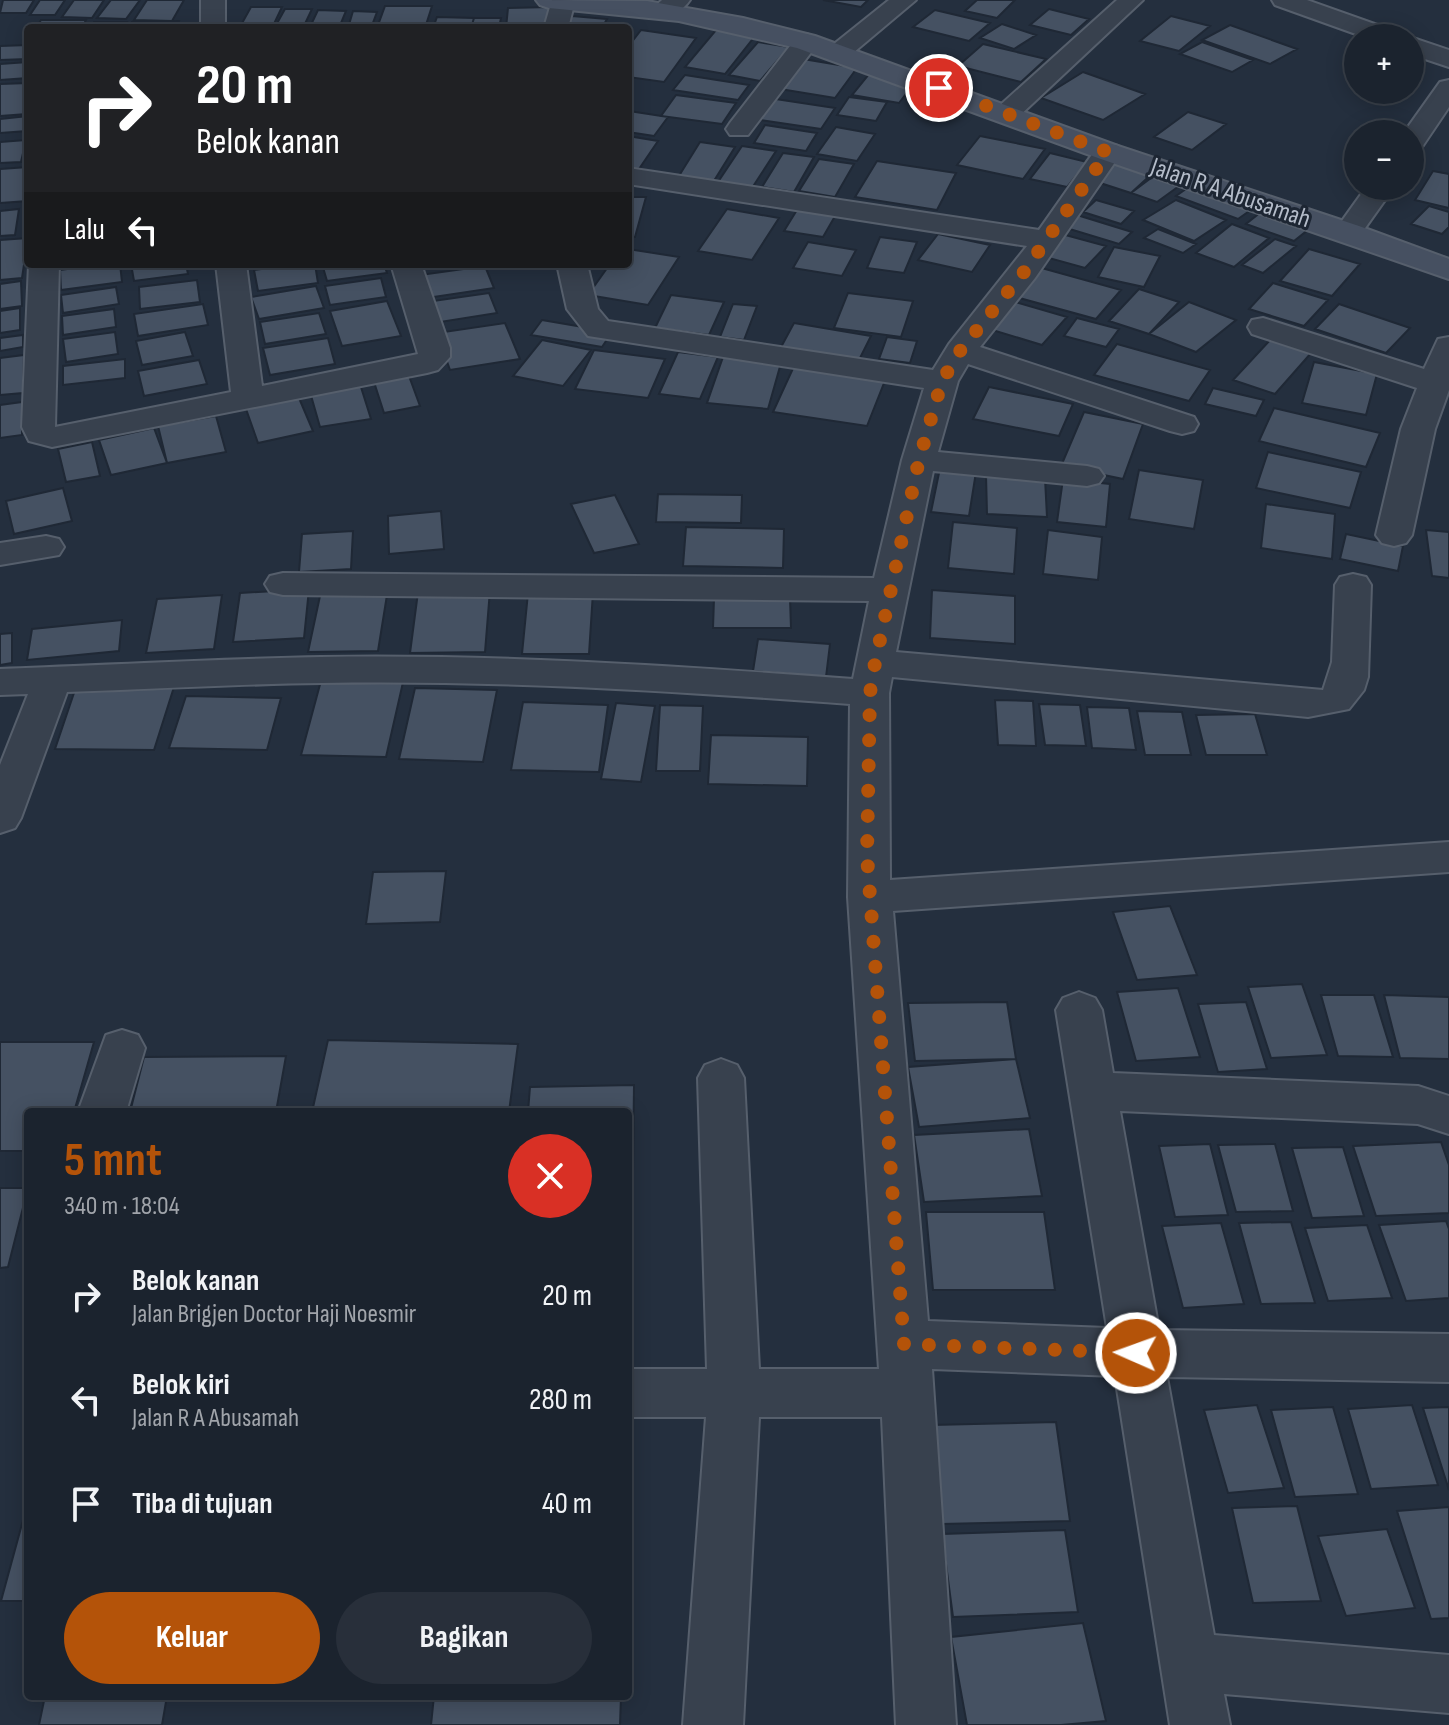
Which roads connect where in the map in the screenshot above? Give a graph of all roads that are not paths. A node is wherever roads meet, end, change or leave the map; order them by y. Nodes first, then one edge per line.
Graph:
1 (213, 0) edge
2 (549, 0) edge
3 (904, 0) edge
4 (1131, 0) edge
5 (1284, 0) edge
6 (563, 1) edge
7 (671, 5) edge
8 (213, 24) edge
9 (557, 24) edge
10 (1352, 24) edge
11 (806, 42) junction
12 (1424, 50) edge
13 (838, 53) junction
14 (1449, 59) edge
15 (1449, 88) edge
16 (1006, 114) junction
17 (1424, 124) edge
18 (739, 129) dead end
19 (1108, 152) junction
20 (632, 177) edge
21 (1371, 200) edge
22 (1348, 232) junction
23 (1045, 240) junction
24 (44, 268) edge
25 (232, 268) edge
26 (407, 268) edge
27 (573, 268) edge
28 (1449, 270) edge
29 (1263, 327) dead end
30 (1449, 346) edge
31 (951, 366) junction
32 (1437, 384) junction
33 (248, 400) junction
34 (1182, 424) dead end
35 (919, 460) junction
36 (1087, 476) dead end
37 (1394, 535) dead end
38 (46, 547) dead end
39 (0, 554) edge
40 (283, 584) dead end
41 (1353, 585) dead end
42 (889, 590) junction
43 (873, 678) junction
44 (52, 680) junction
45 (0, 682) edge
46 (0, 818) edge
47 (1449, 857) edge
48 (869, 897) junction
49 (1079, 1010) dead end
50 (122, 1048) dead end
51 (721, 1078) dead end
52 (1092, 1091) junction
53 (103, 1108) edge
54 (1449, 1115) edge
55 (1136, 1353) junction
56 (1449, 1358) edge
57 (906, 1368) junction
58 (734, 1391) junction
59 (632, 1393) edge
60 (1189, 1662) junction
61 (1449, 1684) edge
62 (713, 1725) edge
63 (926, 1725) edge
64 (1200, 1725) edge

1 - 8 street
2 - 6 street, Jalan R A Abusamah
3 - 13 street
4 - 16 street
5 - 10 street
6 - 7 street, Jalan R A Abusamah
6 - 9 street
7 - 11 street, Jalan R A Abusamah
11 - 13 street, Jalan R A Abusamah
11 - 18 street
12 - 14 street
13 - 16 street, Jalan R A Abusamah
15 - 17 street
16 - 19 street, Jalan R A Abusamah
19 - 22 street, Jalan R A Abusamah
19 - 23 street
20 - 23 street
21 - 22 street
22 - 28 street, Jalan R A Abusamah
23 - 31 street
24 - 33 street
25 - 33 street
26 - 33 street
27 - 31 street
29 - 32 street
30 - 32 street
31 - 34 street
31 - 35 street
32 - 37 street
35 - 36 street
35 - 42 street
38 - 39 street
40 - 42 street
41 - 43 street
42 - 43 street
43 - 44 street
43 - 48 street
44 - 45 street
44 - 46 street
47 - 48 street
48 - 57 street
49 - 52 street
50 - 53 street
51 - 58 street
52 - 54 street
52 - 55 street
55 - 56 street
55 - 57 street
55 - 60 street
57 - 58 street
57 - 63 street
58 - 59 street
58 - 62 street
60 - 61 street
60 - 64 street

